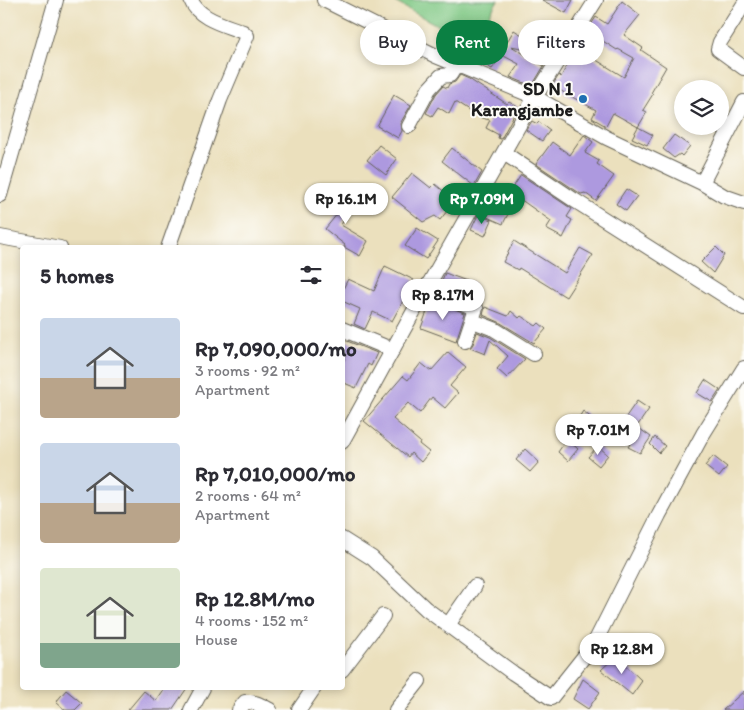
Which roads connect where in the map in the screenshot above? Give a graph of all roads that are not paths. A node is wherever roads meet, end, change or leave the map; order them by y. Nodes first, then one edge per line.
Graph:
1 (56, 0) edge
2 (191, 0) edge
3 (324, 0) edge
4 (596, 0) edge
5 (744, 4) edge
6 (436, 56) edge
7 (456, 65) edge
8 (459, 65) edge
9 (744, 68) edge
10 (536, 97) junction
11 (744, 102) edge
12 (409, 126) dead end
13 (504, 153) junction
14 (702, 183) junction
15 (0, 195) edge
16 (744, 203) edge
17 (0, 237) edge
18 (44, 245) edge
19 (169, 245) edge
20 (426, 289) junction
21 (744, 308) edge
22 (473, 321) junction
23 (345, 330) edge
24 (465, 341) dead end
25 (393, 350) junction
26 (534, 354) dead end
27 (744, 368) edge
28 (345, 437) edge
29 (345, 542) edge
30 (475, 586) dead end
31 (383, 616) dead end
32 (448, 625) junction
33 (345, 666) edge
34 (419, 681) dead end
35 (202, 690) edge
36 (313, 690) edge
37 (547, 704) edge
38 (191, 710) edge
39 (239, 710) edge
40 (270, 710) edge
41 (299, 710) edge
42 (396, 710) edge

1 - 15 street
2 - 19 street
3 - 6 street
4 - 10 street
5 - 9 street
7 - 12 street
8 - 10 street
10 - 13 street
10 - 14 street
11 - 14 street
13 - 20 street
13 - 21 street
14 - 16 street
17 - 18 street
20 - 22 street
20 - 25 street
22 - 24 street
22 - 26 street
23 - 25 street
25 - 28 street
27 - 37 street
29 - 32 street
30 - 32 street
31 - 33 street
32 - 37 street
34 - 42 street
35 - 38 street
36 - 41 street
39 - 40 street

